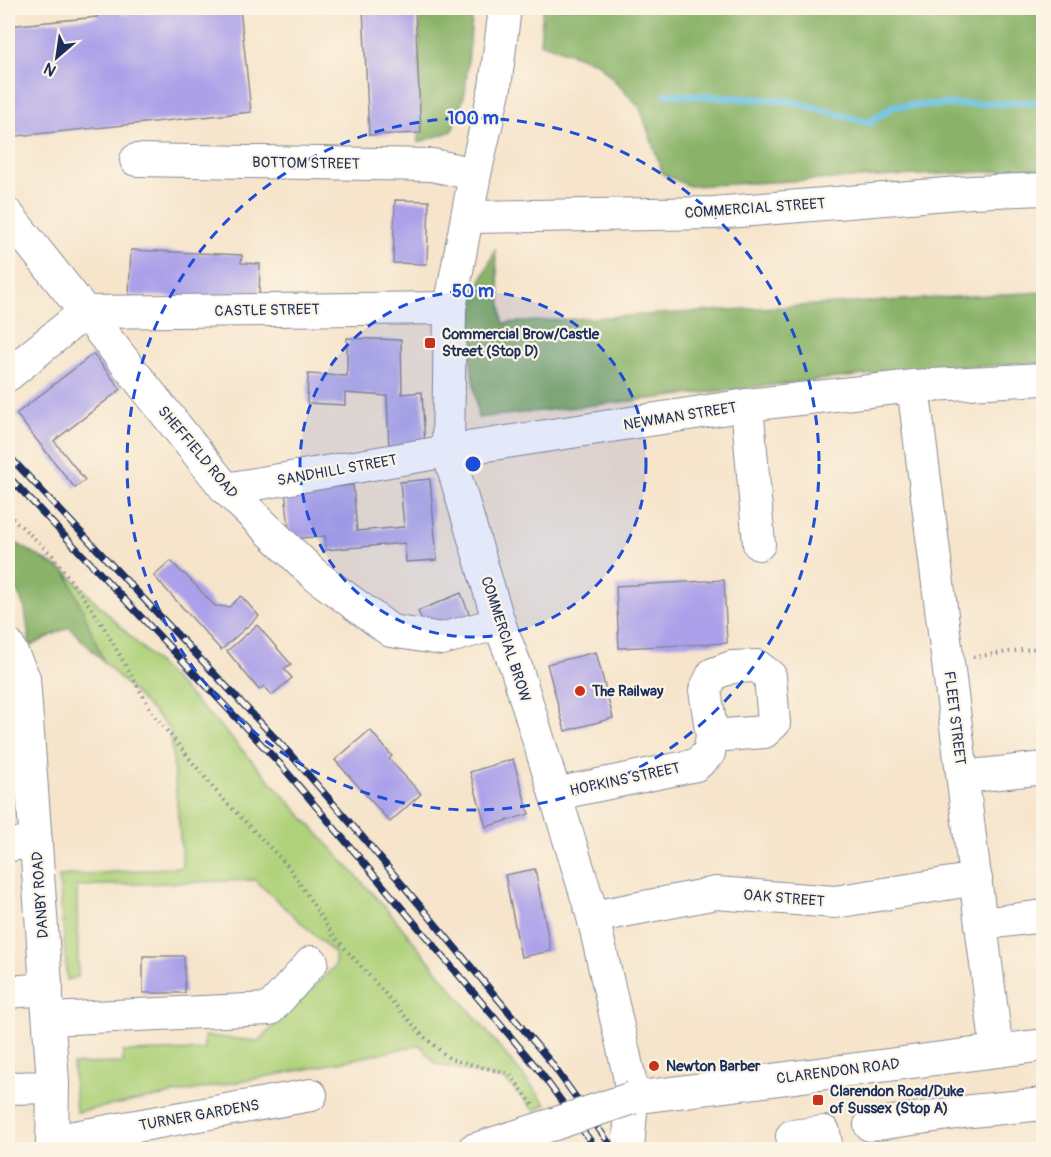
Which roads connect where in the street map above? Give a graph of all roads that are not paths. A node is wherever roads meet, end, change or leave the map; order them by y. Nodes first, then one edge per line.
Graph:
1 (505, 8) edge
2 (136, 160) dead end
3 (475, 174) junction
4 (1044, 189) edge
5 (8, 215) edge
6 (467, 217) junction
7 (450, 308) junction
8 (85, 312) junction
9 (8, 375) edge
10 (1044, 379) edge
11 (913, 386) junction
12 (747, 405) junction
13 (448, 451) junction
14 (226, 489) junction
15 (759, 544) dead end
16 (499, 624) junction
17 (8, 645) edge
18 (712, 736) dead end
19 (1044, 768) edge
20 (963, 777) junction
21 (555, 794) junction
22 (22, 844) edge
23 (976, 879) junction
24 (1044, 916) edge
25 (593, 917) junction
26 (981, 924) junction
27 (312, 962) dead end
28 (8, 992) edge
29 (48, 1004) junction
30 (1044, 1045) edge
31 (998, 1051) junction
32 (53, 1087) junction
33 (8, 1088) edge
34 (311, 1095) dead end
35 (632, 1098) junction
36 (1044, 1104) edge
37 (792, 1136) dead end
38 (826, 1141) edge
39 (52, 1145) edge
40 (472, 1149) edge
41 (628, 1149) edge

1 - 3 street, COMMERCIAL BROW
2 - 3 street, BOTTOM STREET
3 - 6 street, COMMERCIAL BROW
4 - 6 street, COMMERCIAL STREET
5 - 8 street, SHEFFIELD ROAD
6 - 7 street, COMMERCIAL BROW
7 - 8 street, CASTLE STREET
7 - 13 street, COMMERCIAL BROW
8 - 9 street
8 - 14 street, SHEFFIELD ROAD
10 - 11 street, NEWMAN STREET
11 - 12 street, NEWMAN STREET
11 - 20 street, FLEET STREET
12 - 13 street, NEWMAN STREET
12 - 15 street
13 - 14 street, SANDHILL STREET
13 - 16 street, COMMERCIAL BROW
14 - 16 street, SHEFFIELD ROAD
16 - 21 street, COMMERCIAL BROW
17 - 22 street, DANBY ROAD
18 - 21 street, HOPKINS STREET
19 - 20 street
20 - 23 street, FLEET STREET
21 - 25 street, COMMERCIAL BROW
22 - 29 street, DANBY ROAD
23 - 25 street, OAK STREET
23 - 26 street, FLEET STREET
24 - 26 street
25 - 35 street, COMMERCIAL BROW
26 - 31 street, FLEET STREET
27 - 29 street
28 - 29 street
29 - 32 street, DANBY ROAD
30 - 31 street, CLARENDON ROAD
31 - 35 street, CLARENDON ROAD
32 - 33 street
32 - 39 street, DANBY ROAD
34 - 39 street, TURNER GARDENS
35 - 40 street, CLARENDON ROAD, bridge
35 - 41 street, COMMERCIAL BROW
36 - 38 street
37 - 38 street

